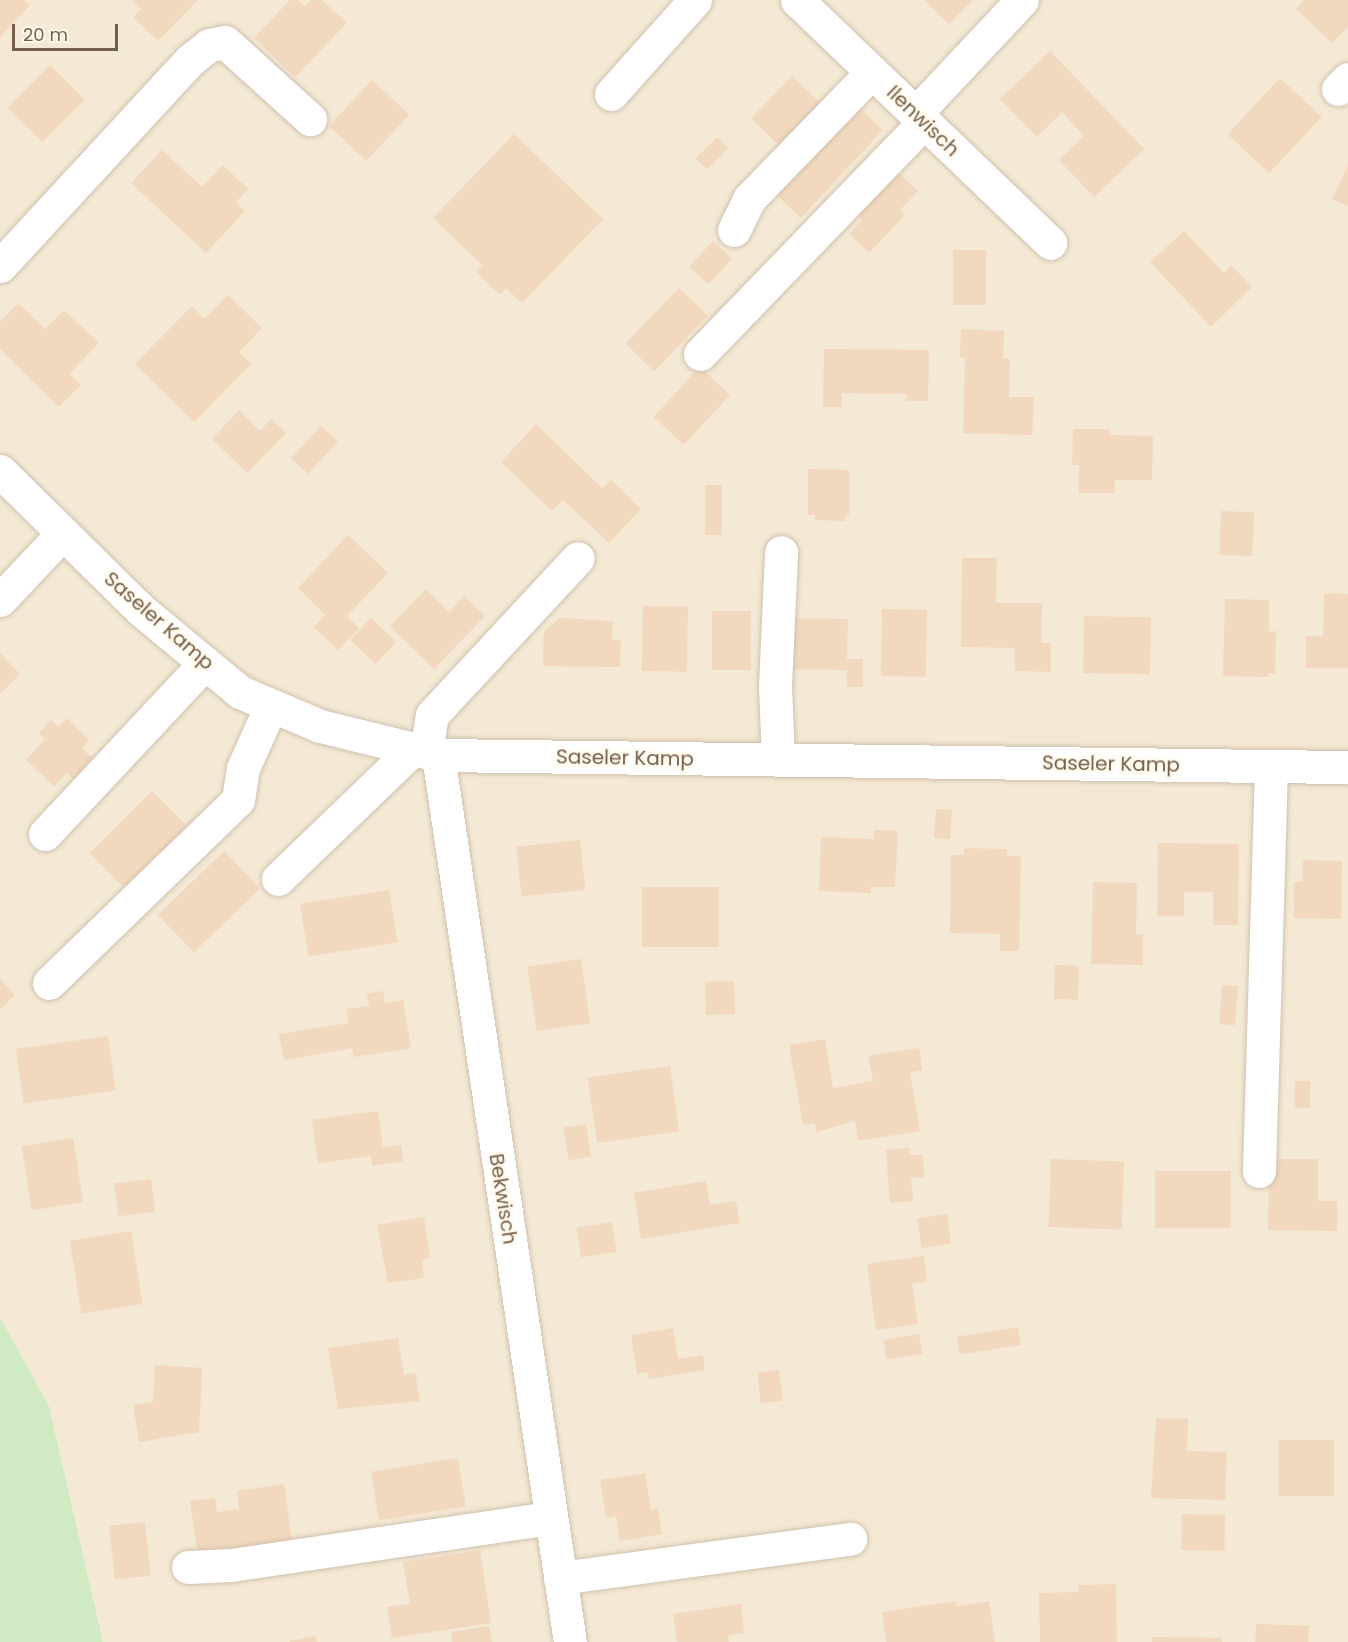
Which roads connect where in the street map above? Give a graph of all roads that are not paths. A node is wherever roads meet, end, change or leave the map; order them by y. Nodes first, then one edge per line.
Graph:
1 (695, 0) edge
2 (797, 0) edge
3 (1022, 0) edge
4 (872, 72) junction
5 (611, 94) dead end
6 (920, 118) junction
7 (310, 119) dead end
8 (734, 230) dead end
9 (1050, 243) dead end
10 (0, 266) edge
11 (700, 354) dead end
12 (5, 485) edge
13 (63, 533) junction
14 (781, 552) dead end
15 (578, 558) dead end
16 (0, 600) edge
17 (205, 663) junction
18 (272, 706) junction
19 (425, 752) junction
20 (778, 760) junction
21 (1271, 766) junction
22 (1348, 767) edge
23 (45, 834) dead end
24 (278, 879) dead end
25 (49, 983) dead end
26 (1259, 1171) dead end
27 (551, 1518) junction
28 (850, 1539) dead end
29 (188, 1567) dead end
30 (560, 1578) junction
31 (570, 1642) edge

1 - 5 street
2 - 4 street, Ilenwisch
3 - 6 street
4 - 6 street, Ilenwisch
4 - 8 street
6 - 9 street, Ilenwisch
6 - 11 street
7 - 10 street
12 - 13 street, Saseler Kamp
13 - 16 street
13 - 17 street, Saseler Kamp
14 - 20 street
15 - 19 street, Bekwisch
17 - 18 street, Saseler Kamp
17 - 23 street
18 - 19 street, Saseler Kamp
18 - 25 street
19 - 20 street, Saseler Kamp
19 - 24 street
19 - 27 street, Bekwisch
20 - 21 street, Saseler Kamp
21 - 22 street, Saseler Kamp
21 - 26 street
27 - 29 street
27 - 30 street, Bekwisch
28 - 30 street
30 - 31 street, Bekwisch

